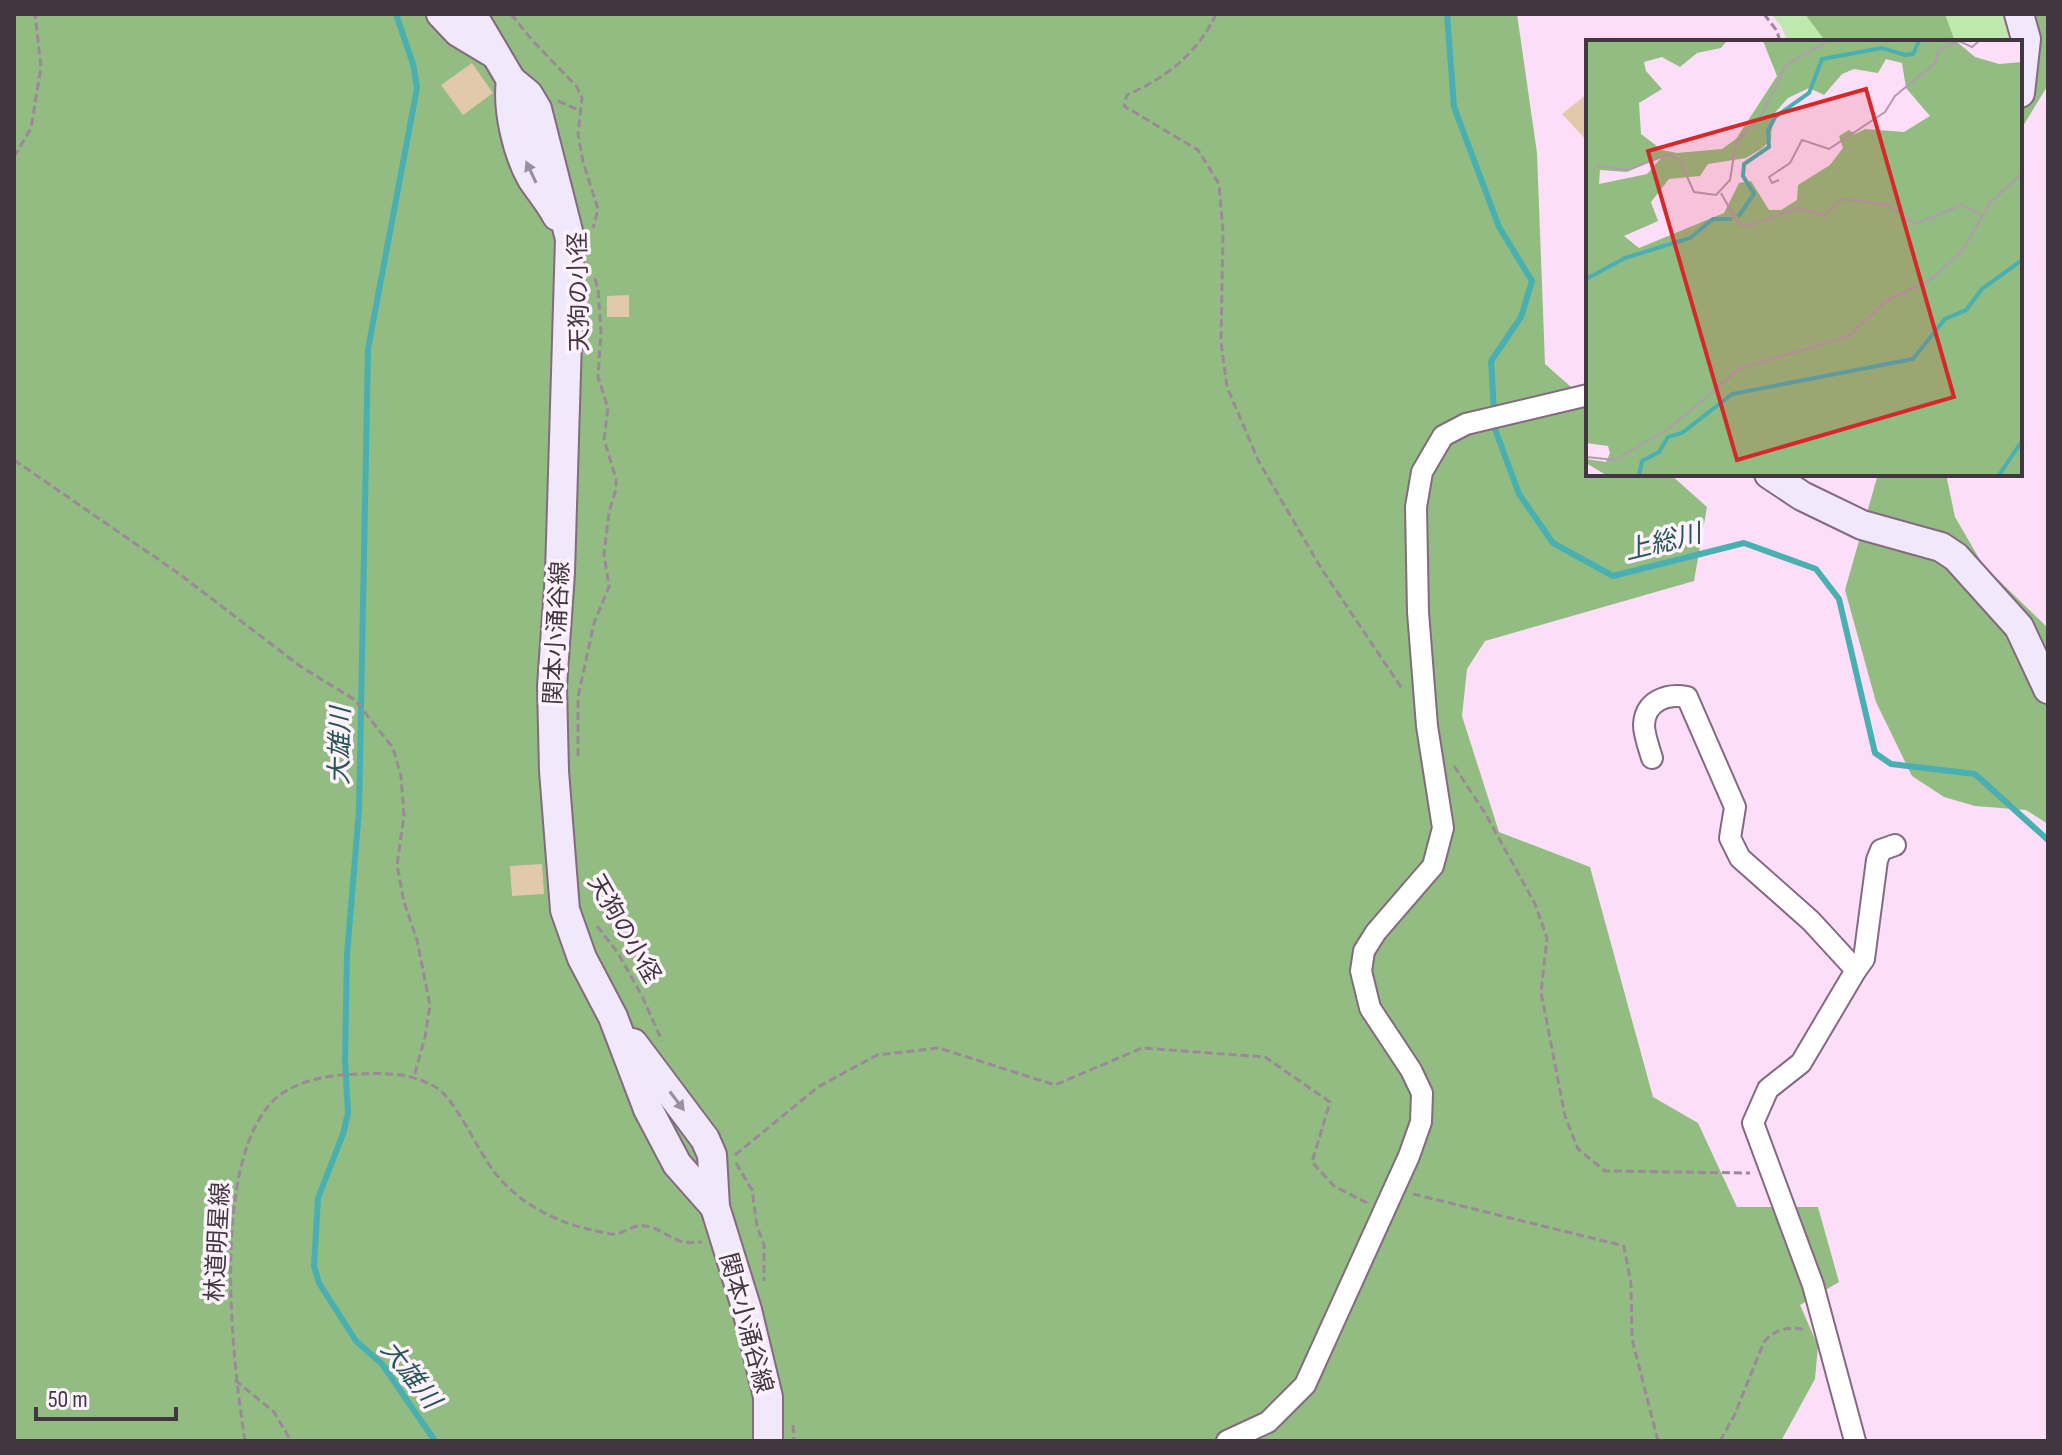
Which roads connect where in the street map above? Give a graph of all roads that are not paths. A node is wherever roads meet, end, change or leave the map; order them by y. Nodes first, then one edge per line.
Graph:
1 (441, 14) edge
2 (472, 14) edge
3 (2019, 14) edge
4 (493, 54) junction
5 (2022, 75) edge
6 (1586, 395) edge
7 (1772, 476) edge
8 (2048, 689) edge
9 (1652, 758) dead end
10 (1895, 845) dead end
11 (1856, 970) junction
12 (768, 1441) edge
13 (1227, 1441) edge
14 (1855, 1441) edge

1 - 4 main road, 関本小涌谷線
2 - 4 main road, 関本小涌谷線
3 - 5 main road
4 - 12 main road, 関本小涌谷線
6 - 13 street
7 - 8 main road
9 - 11 street
10 - 11 street
11 - 14 street

